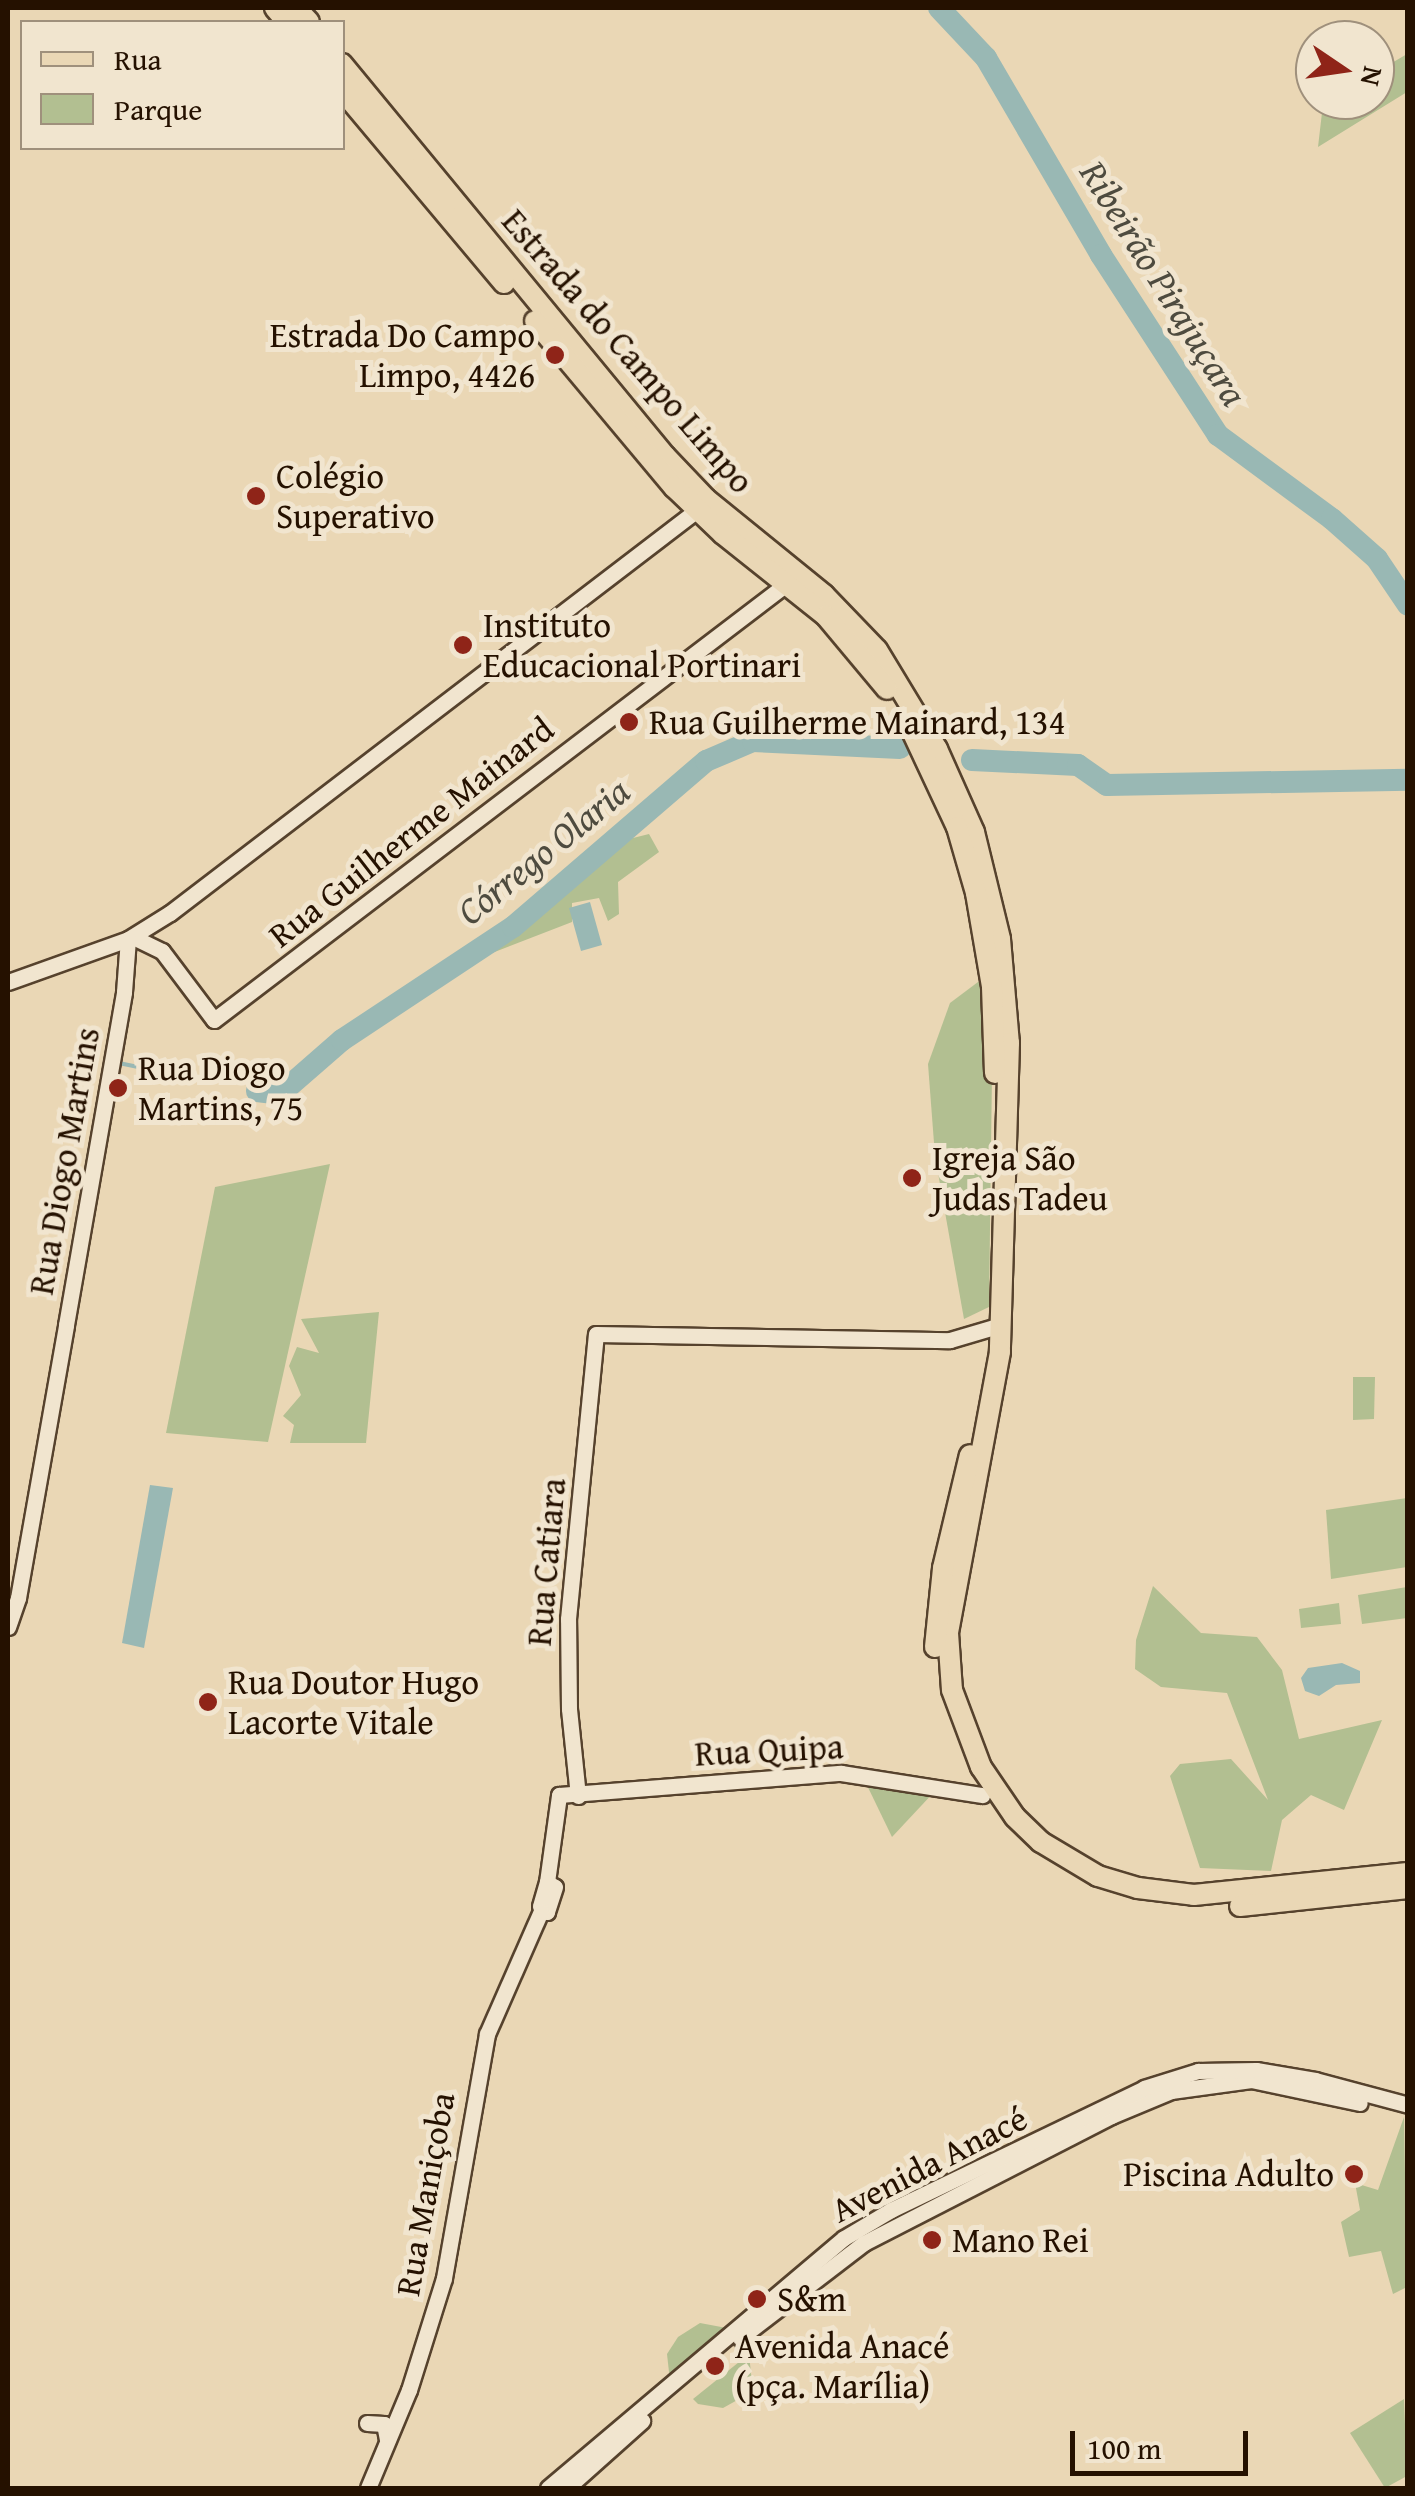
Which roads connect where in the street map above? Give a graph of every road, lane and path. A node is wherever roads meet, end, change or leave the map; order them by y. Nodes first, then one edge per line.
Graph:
1 (345, 68) edge
2 (345, 94) edge
3 (696, 510) junction
4 (792, 579) junction
5 (170, 914) junction
6 (131, 938) junction
7 (162, 951) junction
8 (990, 977) junction
9 (8, 982) edge
10 (1009, 1026) junction
11 (995, 1327) junction
12 (8, 1627) edge
13 (982, 1795) junction
14 (578, 1796) junction
15 (1408, 1873) edge
16 (547, 1882) joint
17 (1408, 1888) edge
18 (1408, 2106) edge
19 (1408, 2116) edge
20 (366, 2423) dead end
21 (387, 2442) junction
22 (368, 2488) edge
23 (548, 2488) edge
24 (567, 2488) edge

1 - 4 main road, Estrada do Campo Limpo
2 - 3 main road, Estrada do Campo Limpo
3 - 4 main road, Estrada do Campo Limpo
3 - 5 street
4 - 7 street, Rua Guilherme Mainard
4 - 8 main road, Estrada do Campo Limpo
4 - 10 main road, Estrada do Campo Limpo
5 - 6 street
5 - 7 street
6 - 7 street
6 - 9 street
6 - 12 street, Rua Diogo Martins
8 - 10 main road
8 - 11 main road, Estrada do Campo Limpo
10 - 11 main road, Estrada do Campo Limpo
11 - 13 main road, Estrada do Campo Limpo
11 - 14 street, Rua Catiara
11 - 15 main road, Estrada do Campo Limpo
13 - 14 street, Rua Quipa
13 - 17 main road, Estrada do Campo Limpo
14 - 16 street, Rua Quipa
16 - 21 street, Rua Maniçoba
18 - 23 street, Avenida Anacé
19 - 24 street, Avenida Anacé
20 - 21 street
21 - 22 street, Rua Maniçoba

